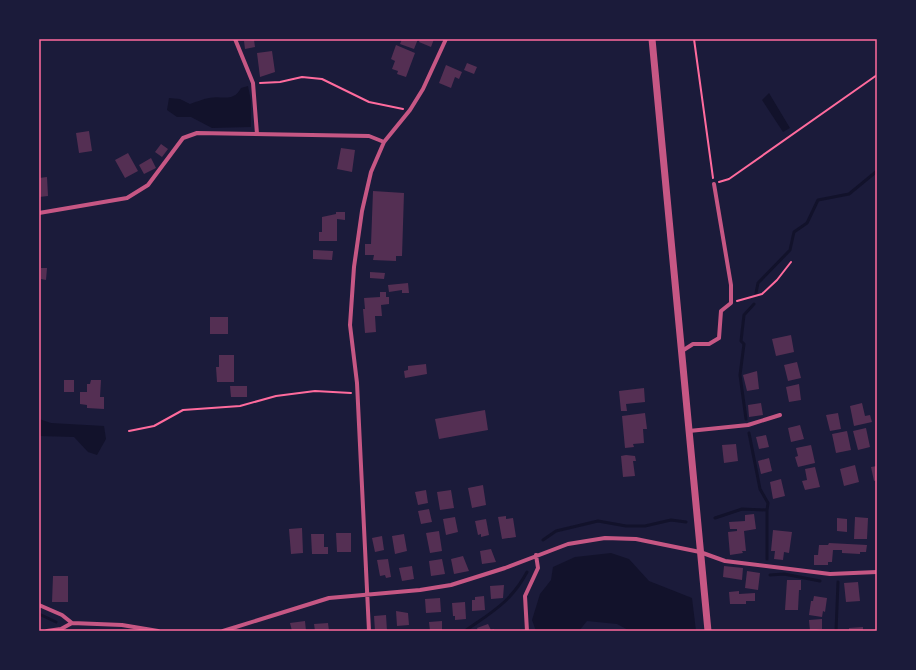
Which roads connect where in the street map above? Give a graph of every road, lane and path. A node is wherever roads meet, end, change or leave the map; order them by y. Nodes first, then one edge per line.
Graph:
1 (235, 39) edge
2 (446, 39) edge
3 (652, 39) edge
4 (694, 39) edge
5 (877, 75) edge
6 (253, 83) junction
7 (410, 110) junction
8 (257, 134) junction
9 (384, 142) junction
10 (714, 184) junction
11 (39, 214) edge
12 (791, 262) dead end
13 (730, 303) junction
14 (682, 351) junction
15 (358, 394) junction
16 (780, 415) dead end
17 (129, 431) dead end
18 (689, 431) junction
19 (700, 552) junction
20 (536, 555) junction
21 (877, 572) edge
22 (368, 594) junction
23 (39, 604) edge
24 (72, 623) junction
25 (47, 631) edge
26 (158, 631) edge
27 (223, 631) edge
28 (369, 631) edge
29 (527, 631) edge
30 (708, 631) edge

1 - 6 street
2 - 7 street
3 - 14 street
4 - 10 path
5 - 10 path
6 - 7 path
6 - 8 street
7 - 9 street
8 - 9 street
8 - 11 street
9 - 15 street
10 - 13 street
12 - 13 path
13 - 14 street
14 - 18 street
15 - 17 path
15 - 22 street
16 - 18 street
18 - 19 street
19 - 20 street
19 - 21 street
19 - 30 street
20 - 22 street
20 - 29 street
22 - 27 street
22 - 28 street
23 - 24 street
24 - 25 street
24 - 26 street

